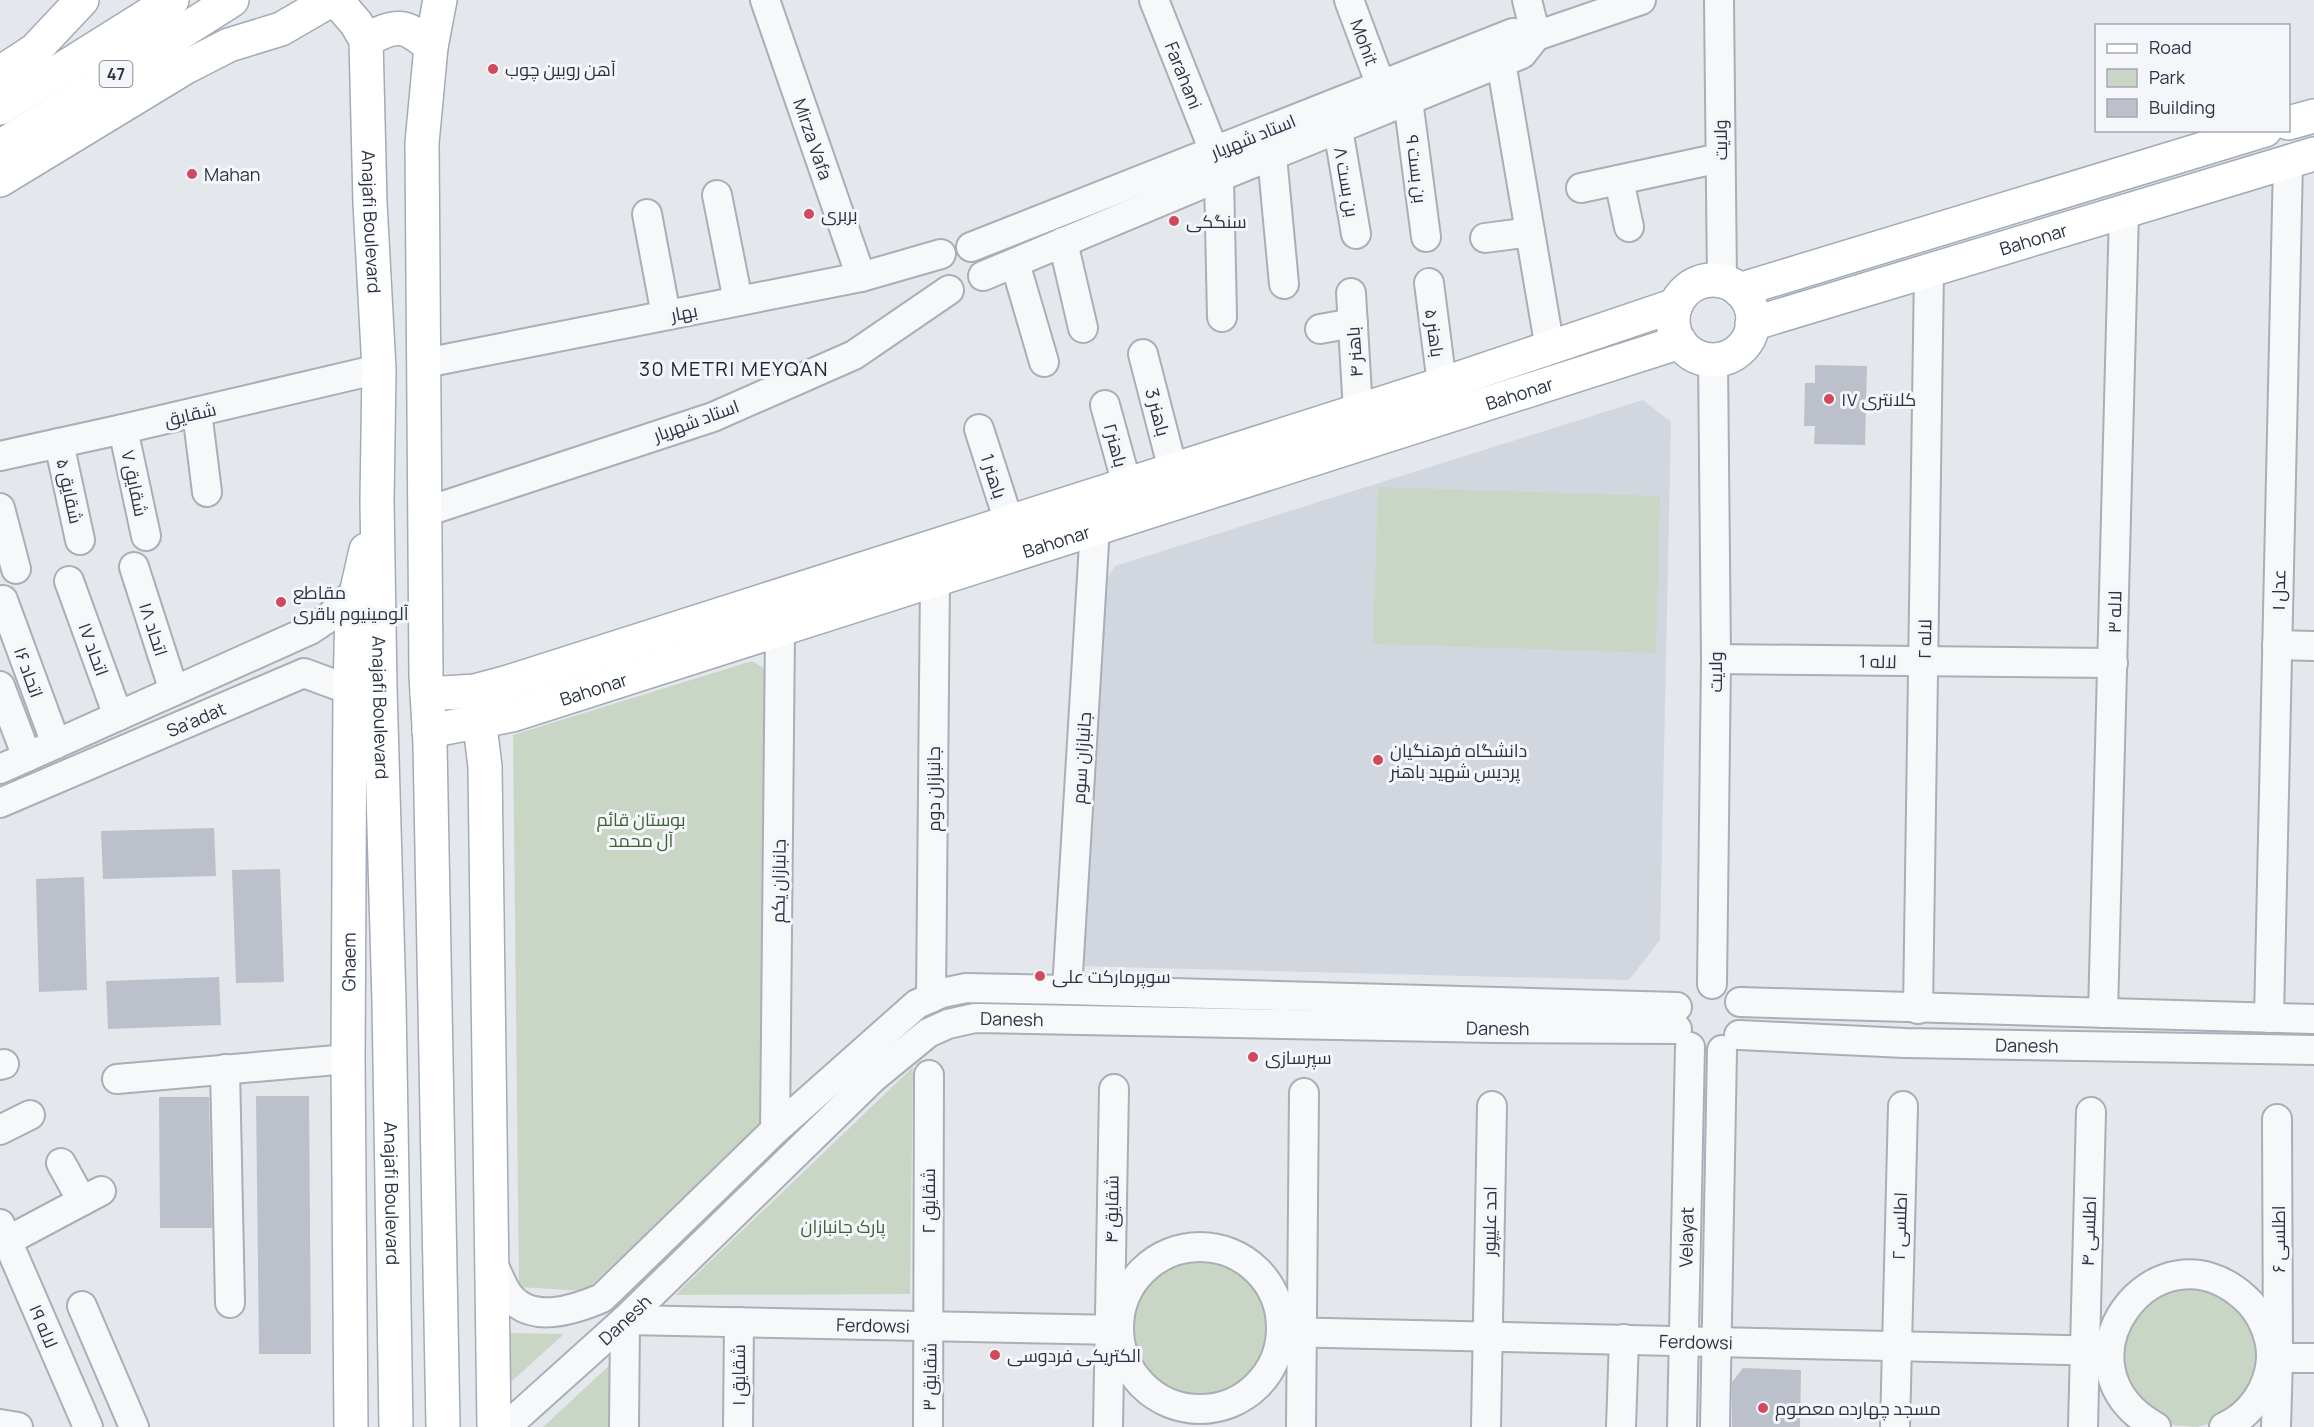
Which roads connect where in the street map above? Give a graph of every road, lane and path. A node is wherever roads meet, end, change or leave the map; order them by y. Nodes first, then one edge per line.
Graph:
1 (82, 0) edge
2 (172, 0) edge
3 (232, 0) edge
4 (330, 0) edge
5 (336, 0) edge
6 (440, 0) edge
7 (765, 0) edge
8 (1154, 0) edge
9 (1349, 0) edge
10 (1527, 0) edge
11 (1641, 0) edge
12 (1719, 0) edge
13 (1536, 36) junction
14 (366, 40) junction
15 (430, 47) junction
16 (1501, 62) junction
17 (0, 73) edge
18 (1393, 98) junction
19 (0, 108) edge
20 (2314, 116) edge
21 (2290, 123) edge
22 (1338, 129) junction
23 (2258, 132) edge
24 (0, 147) edge
25 (1272, 156) junction
26 (1720, 158) junction
27 (2301, 158) edge
28 (1216, 164) junction
29 (0, 180) edge
30 (1619, 180) junction
31 (1581, 188) dead end
32 (717, 195) dead end
33 (2124, 211) junction
34 (647, 214) dead end
35 (1629, 227) dead end
36 (1530, 232) junction
37 (1356, 234) dead end
38 (1426, 237) dead end
39 (1485, 238) dead end
40 (1063, 242) junction
41 (971, 247) junction
42 (941, 254) junction
43 (1015, 262) junction
44 (1929, 270) junction
45 (983, 276) junction
46 (861, 277) junction
47 (1428, 283) dead end
48 (1284, 284) dead end
49 (1731, 285) junction
50 (949, 290) junction
51 (1351, 293) dead end
52 (738, 301) junction
53 (1676, 306) junction
54 (666, 315) junction
55 (1222, 317) dead end
56 (1353, 324) junction
57 (1752, 324) junction
58 (1083, 328) dead end
59 (1320, 329) dead end
60 (1680, 342) junction
61 (1550, 349) junction
62 (1143, 354) dead end
63 (1713, 359) junction
64 (1044, 362) dead end
65 (425, 363) junction
66 (379, 369) junction
67 (1442, 384) junction
68 (1105, 405) dead end
69 (1358, 411) junction
70 (197, 412) junction
71 (123, 429) junction
72 (979, 429) dead end
73 (59, 443) junction
74 (0, 456) edge
75 (1173, 470) junction
76 (1127, 485) junction
77 (207, 492) dead end
78 (377, 501) junction
79 (0, 508) edge
80 (425, 512) junction
81 (1009, 522) junction
82 (1095, 527) junction
83 (146, 536) dead end
84 (80, 540) dead end
85 (134, 567) dead end
86 (16, 569) dead end
87 (69, 581) dead end
88 (934, 581) junction
89 (356, 591) junction
90 (3, 600) dead end
91 (780, 631) junction
92 (292, 638) junction
93 (2277, 645) junction
94 (2314, 646) edge
95 (1716, 659) junction
96 (1923, 661) junction
97 (2113, 663) junction
98 (304, 673) junction
99 (571, 679) junction
100 (0, 686) edge
101 (350, 690) junction
102 (174, 691) junction
103 (427, 694) junction
104 (478, 707) junction
105 (118, 716) junction
106 (381, 722) junction
107 (429, 731) junction
108 (56, 744) junction
109 (27, 757) junction
110 (0, 769) edge
111 (0, 803) edge
112 (1712, 984) junction
113 (1067, 990) junction
114 (931, 998) junction
115 (1740, 1002) junction
116 (1918, 1009) junction
117 (2103, 1013) junction
118 (2269, 1018) junction
119 (2314, 1019) edge
120 (1681, 1027) junction
121 (1731, 1043) junction
122 (2314, 1050) edge
123 (348, 1059) junction
124 (225, 1070) junction
125 (929, 1075) dead end
126 (117, 1078) dead end
127 (1114, 1089) dead end
128 (1304, 1093) dead end
129 (1492, 1106) dead end
130 (1902, 1106) dead end
131 (2091, 1112) dead end
132 (30, 1115) dead end
133 (2277, 1119) dead end
134 (0, 1130) edge
135 (775, 1130) junction
136 (61, 1163) dead end
137 (4, 1232) edge
138 (491, 1260) junction
139 (602, 1298) junction
140 (231, 1303) dead end
141 (82, 1306) dead end
142 (625, 1320) junction
143 (739, 1322) junction
144 (929, 1326) junction
145 (1114, 1330) junction
146 (1292, 1332) junction
147 (1486, 1336) junction
148 (1624, 1339) junction
149 (1684, 1340) junction
150 (1717, 1340) junction
151 (1896, 1346) junction
152 (2096, 1350) junction
153 (2275, 1358) junction
154 (2314, 1358) edge
155 (0, 1424) edge
156 (18, 1427) edge
157 (88, 1427) edge
158 (134, 1427) edge
159 (351, 1427) edge
160 (396, 1427) edge
161 (443, 1427) edge
162 (494, 1427) edge
163 (506, 1427) edge
164 (624, 1427) edge
165 (738, 1427) edge
166 (928, 1427) edge
167 (1108, 1427) edge
168 (1301, 1427) edge
169 (1486, 1427) edge
170 (1621, 1427) edge
171 (1682, 1427) edge
172 (1715, 1427) edge
173 (1895, 1427) edge
174 (2083, 1427) edge
175 (2156, 1427) edge
176 (2224, 1427) edge
177 (2276, 1427) edge

1 - 17 main road
2 - 19 main road, 47
3 - 24 main road, 47
4 - 29 main road
5 - 14 main road
6 - 15 main road
7 - 46 street, Mirza Vafa
8 - 28 street, Farahani
9 - 18 street, Mohit
10 - 13 street
11 - 13 street, استاد شهریار
12 - 26 street, ولایت
13 - 16 street, استاد شهریار
13 - 18 street, استاد شهریار
14 - 15 main road
14 - 66 main road, Anajafi Boulevard
15 - 65 main road
16 - 18 street, استاد شهریار
16 - 36 street
18 - 22 street, استاد شهریار
18 - 28 street, استاد شهریار
18 - 38 street, بن بست ۹
20 - 21 main road
22 - 25 street, استاد شهریار
22 - 37 street, بن بست ۸
23 - 49 main road, Bahonar
25 - 28 street, استاد شهریار
25 - 48 street
26 - 30 street
26 - 49 street, ولایت
27 - 33 main road, Bahonar
27 - 93 street, عدل ۱
28 - 40 street, استاد شهریار
28 - 41 street, استاد شهریار
28 - 55 street
30 - 31 street
30 - 35 street
32 - 52 street
33 - 44 main road, Bahonar
33 - 97 street, لاله ۳
34 - 54 street
36 - 39 street
36 - 61 street
40 - 43 street, استاد شهریار
40 - 58 street
41 - 42 street
41 - 45 street
42 - 46 street, بهار
42 - 50 street
43 - 45 street, استاد شهریار
43 - 64 street
44 - 57 main road, Bahonar
44 - 96 street, لاله ۲
45 - 50 street
46 - 52 street, بهار
47 - 67 street, باهنر ۵
49 - 53 main road
49 - 57 main road
50 - 80 street, استاد شهریار
51 - 56 street, باهنر ۴
52 - 54 street, بهار
53 - 60 main road
53 - 61 main road, Bahonar
54 - 65 street, بهار
56 - 59 street
56 - 69 street, باهنر ۴
57 - 63 main road
60 - 63 main road
60 - 82 main road, Bahonar
61 - 67 main road, Bahonar
62 - 75 street, باهنر 3
63 - 95 street, ولایت
65 - 80 main road
66 - 70 street, شقایق
66 - 78 main road, Anajafi Boulevard
67 - 69 main road, Bahonar
68 - 76 street, باهنر۲
69 - 75 main road, Bahonar
70 - 71 street, شقایق
70 - 77 street
71 - 73 street, شقایق
71 - 83 street, شقایق ۷
72 - 81 street, باهنر 1
73 - 74 street, شقایق
73 - 84 street, شقایق ۵
75 - 76 main road, Bahonar
76 - 81 main road, Bahonar
78 - 89 main road, Ghaem
78 - 106 main road, Anajafi Boulevard
79 - 86 street
80 - 103 main road
81 - 99 main road, Bahonar
82 - 88 main road, Bahonar
82 - 113 street, جانبازان سوم
85 - 102 street, اتحاد ۱۸
87 - 105 street, اتحاد ۱۷
88 - 91 main road, Bahonar
88 - 114 street, جانبازان دوم
89 - 92 street, Sa'adat
89 - 101 main road, Ghaem
90 - 108 street, اتحاد ۱۶
91 - 99 main road, Bahonar
91 - 135 street, جانبازان یکم
92 - 98 street
92 - 102 street, Sa'adat
93 - 94 street
93 - 118 street, عدل ۱
95 - 96 street, لاله 1
95 - 112 street, ولایت
96 - 97 street, لاله 1
96 - 116 street, لاله ۲
97 - 117 street, لاله ۳
98 - 101 street
98 - 111 street, Sa'adat
99 - 104 main road, Bahonar
100 - 109 street
101 - 106 street
101 - 123 main road, Ghaem
102 - 105 street, Sa'adat
103 - 104 main road, Bahonar
103 - 107 main road
104 - 107 main road, Bahonar
104 - 138 main road
105 - 108 street, Sa'adat
106 - 160 main road, Anajafi Boulevard
107 - 161 main road
108 - 109 street, Sa'adat
109 - 110 street, Sa'adat
112 - 115 street
112 - 120 street
113 - 114 street, Danesh
113 - 120 street, Danesh
114 - 135 street, Danesh
115 - 116 street, Danesh
115 - 121 street
116 - 117 street, Danesh
117 - 118 street, Danesh
118 - 119 street, Danesh
120 - 121 street
120 - 142 street, Danesh
120 - 149 street, Velayat
121 - 122 street, Danesh
121 - 150 street, Velayat
123 - 124 street
123 - 159 main road, Ghaem
124 - 126 street
124 - 140 street
125 - 144 street, شقایق ۲
127 - 145 street, شقایق ۴
128 - 146 street
129 - 147 street, احد علیپور
130 - 151 street, اطلسی ۲
131 - 152 street, اطلسی ۴
132 - 134 street
133 - 153 street, اطلسی ۶
135 - 139 street, Danesh
136 - 137 street
137 - 157 street, لاله ۱۹
138 - 139 street
138 - 162 main road
139 - 142 street
141 - 158 street
142 - 143 street, Ferdowsi
142 - 163 street, Danesh
142 - 164 street
143 - 144 street, Ferdowsi
143 - 165 street, شقایق ۱
144 - 145 street, Ferdowsi
144 - 166 street, شقایق ۳
145 - 146 street
145 - 146 street
145 - 167 street
146 - 147 street, Ferdowsi
146 - 168 street
147 - 148 street, Ferdowsi
147 - 169 street, احد علیپور
148 - 149 street, Ferdowsi
148 - 170 street
149 - 150 street, Ferdowsi
149 - 171 street, Velayat
150 - 151 street, Ferdowsi
150 - 172 street, Velayat
151 - 152 street, Ferdowsi
151 - 173 street, اطلسی ۲
152 - 153 street
152 - 174 street
152 - 175 street
153 - 154 street
153 - 176 street
153 - 177 street
155 - 156 street

